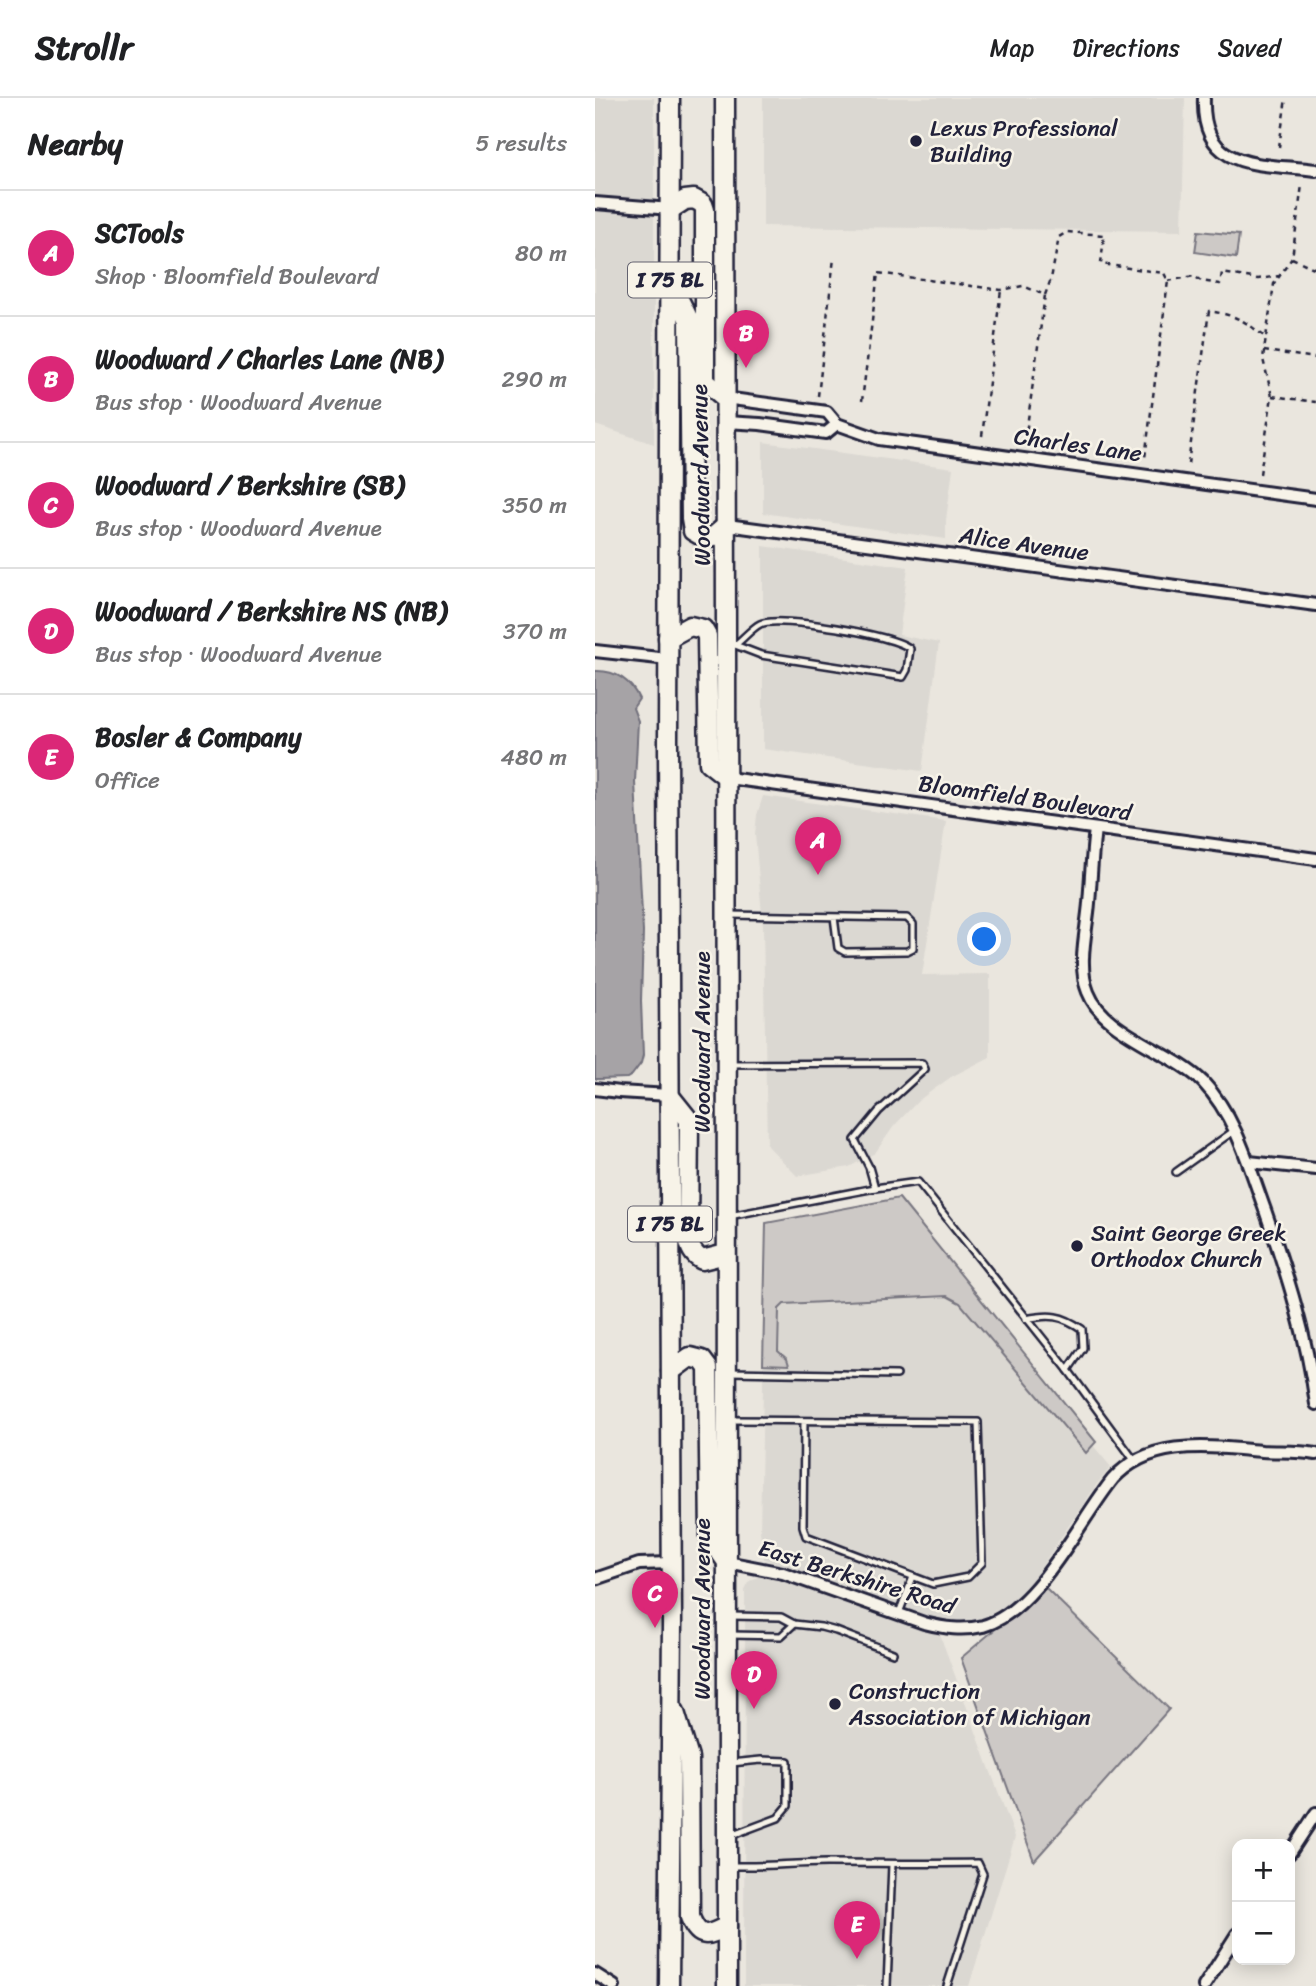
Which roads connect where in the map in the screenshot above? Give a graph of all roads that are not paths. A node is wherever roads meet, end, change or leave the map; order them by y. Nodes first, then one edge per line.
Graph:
1 (670, 98) edge
2 (725, 98) edge
3 (1205, 98) edge
4 (1316, 170) edge
5 (595, 203) edge
6 (671, 209) junction
7 (670, 281) junction
8 (725, 398) junction
9 (725, 422) junction
10 (837, 424) junction
11 (1316, 499) edge
12 (727, 525) junction
13 (1316, 605) edge
14 (668, 638) junction
15 (708, 645) junction
16 (731, 645) junction
17 (595, 651) edge
18 (668, 659) junction
19 (728, 778) junction
20 (1095, 829) junction
21 (1316, 859) edge
22 (727, 915) junction
23 (834, 917) junction
24 (726, 1064) junction
25 (595, 1089) edge
26 (669, 1095) junction
27 (1235, 1130) junction
28 (1249, 1162) junction
29 (1316, 1169) edge
30 (1176, 1172) dead end
31 (875, 1188) junction
32 (726, 1217) junction
33 (726, 1254) junction
34 (1026, 1319) junction
35 (1068, 1370) junction
36 (671, 1371) junction
37 (718, 1372) junction
38 (897, 1375) dead end
39 (1316, 1404) edge
40 (718, 1420) junction
41 (804, 1421) junction
42 (1316, 1454) edge
43 (1134, 1460) junction
44 (727, 1562) junction
45 (671, 1563) junction
46 (913, 1577) junction
47 (595, 1579) edge
48 (899, 1614) junction
49 (727, 1616) junction
50 (794, 1624) junction
51 (727, 1635) junction
52 (894, 1653) dead end
53 (670, 1696) junction
54 (727, 1764) junction
55 (1316, 1814) edge
56 (727, 1837) junction
57 (1295, 1846) edge
58 (892, 1864) junction
59 (727, 1866) junction
60 (727, 1926) junction
61 (1232, 1942) edge
62 (595, 1974) edge
63 (614, 1986) edge
64 (669, 1986) edge
65 (727, 1986) edge
66 (887, 1986) edge
67 (947, 1986) edge
68 (1204, 1986) edge

1 - 6 main road, Woodward Avenue / I 75 BL
2 - 8 main road, Woodward Avenue / I 75 BL
3 - 4 street
5 - 6 street
6 - 7 main road, Woodward Avenue / I 75 BL
6 - 8 main road
7 - 12 main road
7 - 14 main road, Woodward Avenue / I 75 BL
8 - 9 main road, Woodward Avenue / I 75 BL
8 - 10 street, Charles Lane
9 - 10 street
9 - 12 main road, Woodward Avenue / I 75 BL
10 - 11 street, Charles Lane
12 - 13 street, Alice Avenue
12 - 16 main road, Woodward Avenue / I 75 BL
14 - 15 main road
14 - 18 main road, Woodward Avenue / I 75 BL
15 - 16 lane
15 - 19 main road
16 - 16 lane
16 - 19 main road, Woodward Avenue / I 75 BL
17 - 18 street
18 - 26 main road, Woodward Avenue / I 75 BL
19 - 20 street, Bloomfield Boulevard
19 - 22 main road, Woodward Avenue / I 75 BL
20 - 21 street, Bloomfield Boulevard
20 - 27 street
22 - 23 lane
22 - 24 main road, Woodward Avenue / I 75 BL
23 - 23 lane
24 - 31 lane
24 - 32 main road, Woodward Avenue / I 75 BL
25 - 26 street
26 - 33 main road
26 - 36 main road, Woodward Avenue / I 75 BL
27 - 28 street
27 - 30 lane
28 - 29 street
28 - 39 street
31 - 32 lane
31 - 34 lane
32 - 33 main road, Woodward Avenue / I 75 BL
33 - 37 main road, Woodward Avenue / I 75 BL
34 - 35 lane
34 - 35 lane
35 - 43 lane
36 - 37 main road
36 - 45 main road, Woodward Avenue / I 75 BL
37 - 38 lane
37 - 40 main road, Woodward Avenue
40 - 41 lane
40 - 44 main road, Woodward Avenue
41 - 46 lane
41 - 46 lane
42 - 43 street, East Berkshire Road
43 - 48 street, East Berkshire Road
44 - 48 street, East Berkshire Road
44 - 49 main road, Woodward Avenue
45 - 47 street
45 - 53 main road, Woodward Avenue / I 75 BL
46 - 48 lane
49 - 50 lane
49 - 51 main road, Woodward Avenue
50 - 51 lane
50 - 52 lane
51 - 54 main road, Woodward Avenue
53 - 60 main road
53 - 64 main road, Woodward Avenue / I 75 BL
54 - 56 main road, Woodward Avenue
54 - 56 lane
55 - 57 street
56 - 59 main road, Woodward Avenue
58 - 59 lane
58 - 66 lane
58 - 67 lane
59 - 60 main road, Woodward Avenue
60 - 65 main road, Woodward Avenue
61 - 68 street
62 - 63 street

